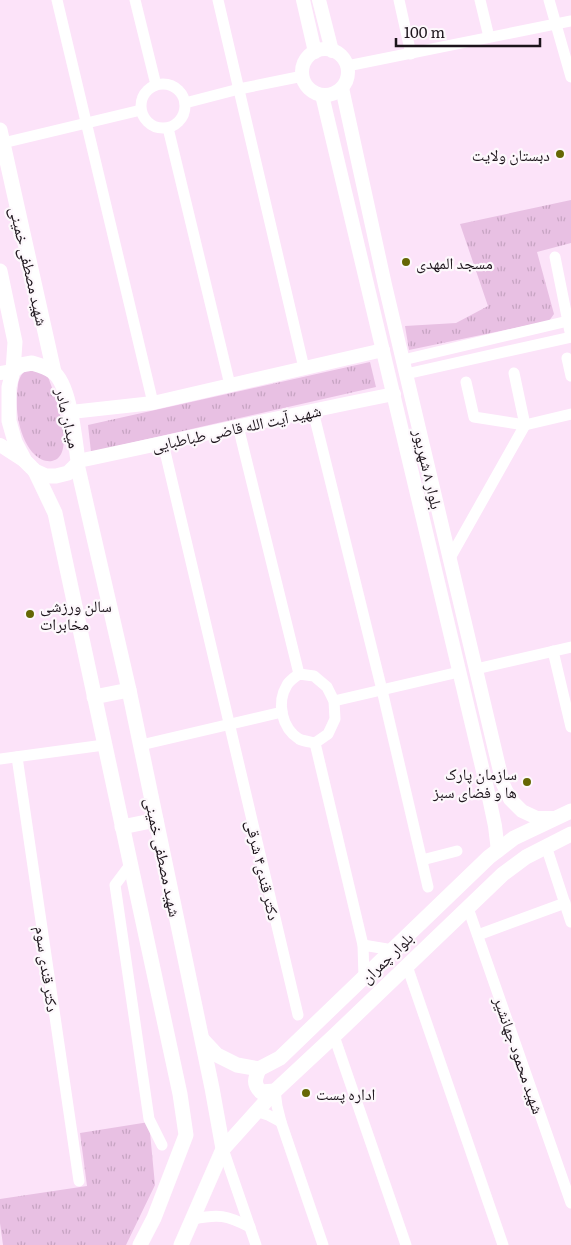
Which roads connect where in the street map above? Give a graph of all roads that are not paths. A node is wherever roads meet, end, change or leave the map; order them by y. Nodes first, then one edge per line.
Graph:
1 (57, 0) edge
2 (135, 0) edge
3 (218, 0) edge
4 (303, 0) edge
5 (319, 0) edge
6 (399, 0) edge
7 (480, 0) edge
8 (549, 0) edge
9 (571, 21) edge
10 (555, 24) junction
11 (489, 37) junction
12 (332, 51) junction
13 (316, 52) junction
14 (411, 54) junction
15 (347, 66) junction
16 (302, 76) junction
17 (571, 77) edge
18 (156, 85) junction
19 (342, 88) junction
20 (239, 89) junction
21 (322, 95) junction
22 (185, 103) junction
23 (141, 110) junction
24 (86, 123) junction
25 (168, 128) junction
26 (2, 136) edge
27 (555, 257) dead end
28 (0, 271) edge
29 (385, 285) junction
30 (367, 288) junction
31 (569, 319) edge
32 (571, 337) edge
33 (378, 351) junction
34 (567, 358) dead end
35 (403, 360) junction
36 (304, 368) junction
37 (6, 372) edge
38 (54, 372) junction
39 (514, 373) dead end
40 (406, 374) junction
41 (571, 376) edge
42 (466, 382) dead end
43 (230, 385) junction
44 (388, 395) junction
45 (153, 403) junction
46 (313, 411) junction
47 (71, 412) junction
48 (571, 414) edge
49 (525, 425) junction
50 (238, 426) junction
51 (163, 443) junction
52 (0, 445) edge
53 (78, 463) junction
54 (30, 466) junction
55 (436, 497) junction
56 (419, 501) junction
57 (450, 558) junction
58 (571, 647) edge
59 (553, 651) junction
60 (476, 668) junction
61 (459, 672) junction
62 (299, 674) junction
63 (129, 690) junction
64 (382, 690) junction
65 (94, 697) junction
66 (334, 700) junction
67 (282, 712) junction
68 (229, 724) junction
69 (489, 724) junction
70 (472, 728) junction
71 (571, 728) edge
72 (315, 743) junction
73 (104, 744) junction
74 (140, 745) junction
75 (17, 757) junction
76 (0, 759) edge
77 (571, 811) edge
78 (554, 818) junction
79 (156, 820) junction
80 (122, 827) junction
81 (571, 834) edge
82 (546, 846) junction
83 (498, 851) junction
84 (457, 852) dead end
85 (422, 860) junction
86 (130, 865) junction
87 (428, 887) dead end
88 (565, 903) junction
89 (468, 908) junction
90 (571, 922) edge
91 (478, 935) junction
92 (363, 945) junction
93 (393, 950) junction
94 (407, 966) junction
95 (364, 977) junction
96 (298, 1015) dead end
97 (334, 1036) junction
98 (202, 1039) junction
99 (259, 1069) junction
100 (275, 1091) junction
101 (256, 1111) junction
102 (281, 1122) junction
103 (162, 1145) dead end
104 (223, 1149) junction
105 (79, 1181) dead end
106 (571, 1203) edge
107 (193, 1219) junction
108 (250, 1227) junction
109 (140, 1245) edge
110 (181, 1245) edge
111 (256, 1245) edge
112 (323, 1245) edge
113 (406, 1245) edge
114 (503, 1245) edge

1 - 24 street
2 - 18 street
3 - 20 street
4 - 13 street
5 - 12 street
6 - 14 street
7 - 11 street
8 - 10 street
9 - 10 street
10 - 11 street
10 - 17 street
11 - 14 street
12 - 13 street
12 - 15 street
13 - 16 street
14 - 15 street
15 - 19 street
16 - 20 street
16 - 21 street
18 - 22 street
18 - 23 street
19 - 21 street
19 - 29 street, بلوار ۸ شهریور
20 - 22 street
20 - 36 street
21 - 30 street, بلوار ۸ شهریور
22 - 25 street
23 - 24 street
23 - 25 street
24 - 26 street
24 - 45 street
25 - 43 street
26 - 38 main road, شهید مصطفی خمینی
27 - 31 street
28 - 37 main road, شهید مصطفی خمینی
29 - 30 street
29 - 35 street, بلوار ۸ شهریور
30 - 33 street, بلوار ۸ شهریور
31 - 32 street
31 - 35 street
32 - 40 street
33 - 36 street
33 - 44 street, بلوار ۸ شهریور
34 - 41 street
35 - 40 street, بلوار ۸ شهریور
36 - 43 street
37 - 38 main road, میدان مادر
37 - 54 main road
38 - 47 main road, میدان مادر
39 - 49 street
40 - 55 street, بلوار ۸ شهریور
42 - 49 street
43 - 45 street
44 - 46 street, شهید آیت الله قاضی طباطبایی
44 - 56 street, بلوار ۸ شهریور
45 - 47 street
46 - 50 street, شهید آیت الله قاضی طباطبایی
46 - 64 street
47 - 53 main road, میدان مادر
48 - 49 street
49 - 57 street
50 - 51 street, شهید آیت الله قاضی طباطبایی
50 - 62 street
51 - 53 street, شهید آیت الله قاضی طباطبایی
51 - 68 street, دکتر قندی۴ شرقی
52 - 54 street
53 - 54 main road, میدان مادر
53 - 63 main road, شهید مصطفی خمینی
54 - 65 main road
55 - 56 street
55 - 57 street, بلوار ۸ شهریور
56 - 61 street, بلوار ۸ شهریور
57 - 60 street, بلوار ۸ شهریور
58 - 59 street
59 - 60 street
59 - 71 street
60 - 69 street, بلوار ۸ شهریور
61 - 64 street
61 - 70 street, بلوار ۸ شهریور
62 - 66 street
62 - 67 street
63 - 65 main road
63 - 74 main road, شهید مصطفی خمینی
64 - 66 street
64 - 85 street
65 - 73 main road
66 - 72 street
67 - 68 street
67 - 72 street
68 - 74 street
68 - 96 street, دکتر قندی۴ شرقی
69 - 70 street
69 - 78 street, بلوار ۸ شهریور
70 - 83 street, بلوار ۸ شهریور
72 - 92 street
73 - 75 street
73 - 80 main road
74 - 79 main road, شهید مصطفی خمینی
75 - 76 street
75 - 105 street, دکتر قندی سوم
77 - 78 main road, بلوار چمران
78 - 83 main road, بلوار چمران
79 - 80 main road
79 - 98 main road, شهید مصطفی خمینی
80 - 86 main road
81 - 82 main road, بلوار چمران
82 - 88 street
82 - 89 main road, بلوار چمران
83 - 93 main road, بلوار چمران
84 - 85 street
85 - 87 street
86 - 103 street
86 - 109 main road
88 - 90 street
88 - 91 street
89 - 91 street, شهید محمود جهانشیر
89 - 94 main road, بلوار چمران
91 - 106 street, شهید محمود جهانشیر
92 - 93 street
92 - 95 street
93 - 95 main road, بلوار چمران
94 - 97 main road, بلوار چمران
94 - 114 street
95 - 99 main road, بلوار چمران
97 - 100 main road, بلوار چمران
97 - 113 street
98 - 99 main road
98 - 104 main road, شهید مصطفی خمینی
99 - 100 main road
100 - 101 main road, بلوار چمران
100 - 102 street
101 - 102 street
101 - 104 main road, بلوار چمران
102 - 112 street
104 - 107 main road
104 - 108 street
107 - 108 street
107 - 110 main road
108 - 111 street

